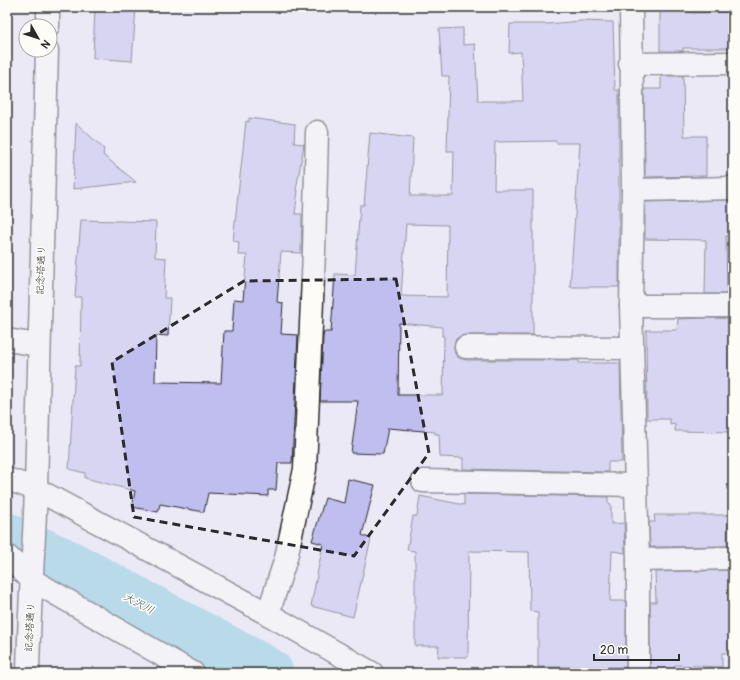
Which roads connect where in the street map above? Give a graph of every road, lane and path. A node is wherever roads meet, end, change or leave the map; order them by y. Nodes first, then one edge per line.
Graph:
1 (48, 7) edge
2 (631, 7) edge
3 (48, 18) edge
4 (47, 58) edge
5 (733, 63) edge
6 (630, 64) junction
7 (317, 132) dead end
8 (733, 188) edge
9 (633, 190) junction
10 (631, 306) junction
11 (733, 306) edge
12 (7, 340) edge
13 (38, 345) junction
14 (466, 347) dead end
15 (632, 348) junction
16 (7, 479) edge
17 (424, 480) dead end
18 (636, 486) junction
19 (36, 489) junction
20 (7, 556) edge
21 (733, 558) edge
22 (638, 560) junction
23 (32, 580) junction
24 (268, 614) junction
25 (28, 673) edge
26 (193, 673) edge
27 (372, 673) edge
28 (638, 673) edge

1 - 3 street
2 - 6 street
4 - 13 street, 記念塔通り
5 - 6 street
6 - 9 street
7 - 24 street
8 - 9 street
9 - 10 street
10 - 11 street
10 - 15 street
12 - 13 street
13 - 19 street, 記念塔通り
14 - 15 street
15 - 18 street
16 - 19 street
17 - 18 street
18 - 22 street
19 - 23 street, 記念塔通り
19 - 24 street
20 - 23 street
21 - 22 street
22 - 28 street
23 - 25 street, 記念塔通り
23 - 26 street
24 - 27 street

